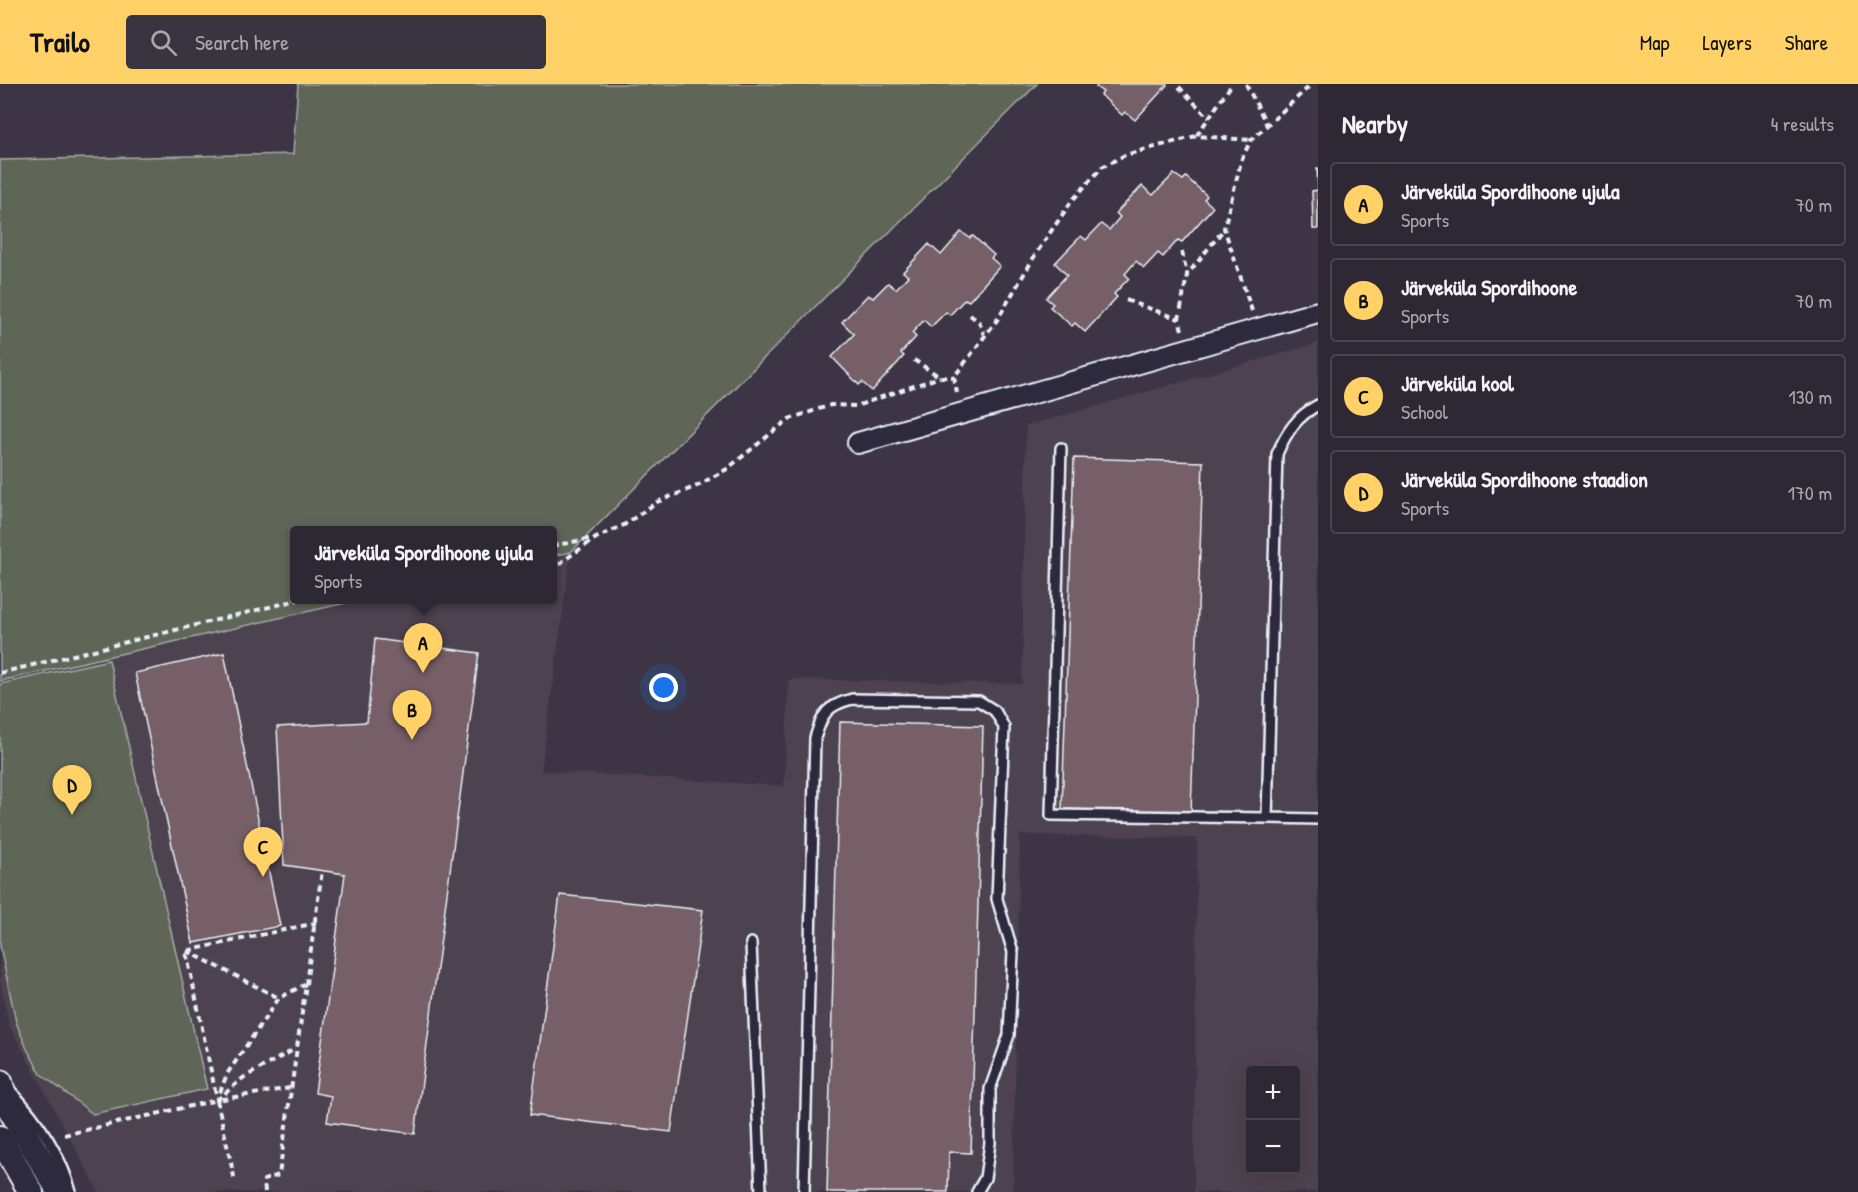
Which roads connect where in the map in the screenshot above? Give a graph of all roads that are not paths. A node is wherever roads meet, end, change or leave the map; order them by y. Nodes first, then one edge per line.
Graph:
1 (1318, 312) edge
2 (1318, 405) edge
3 (858, 443) dead end
4 (1061, 447) dead end
5 (1266, 818) junction
6 (1318, 819) edge
7 (751, 943) dead end
8 (0, 1081) edge
9 (0, 1138) edge
10 (0, 1155) edge
11 (25, 1184) edge
12 (60, 1192) edge
13 (71, 1192) edge
14 (761, 1192) edge
15 (804, 1192) edge
16 (977, 1192) edge

1 - 3 street
2 - 5 lane
4 - 5 lane
5 - 6 lane
7 - 14 lane
8 - 12 street
8 - 13 lane
9 - 11 street
10 - 11 lane
15 - 16 lane

